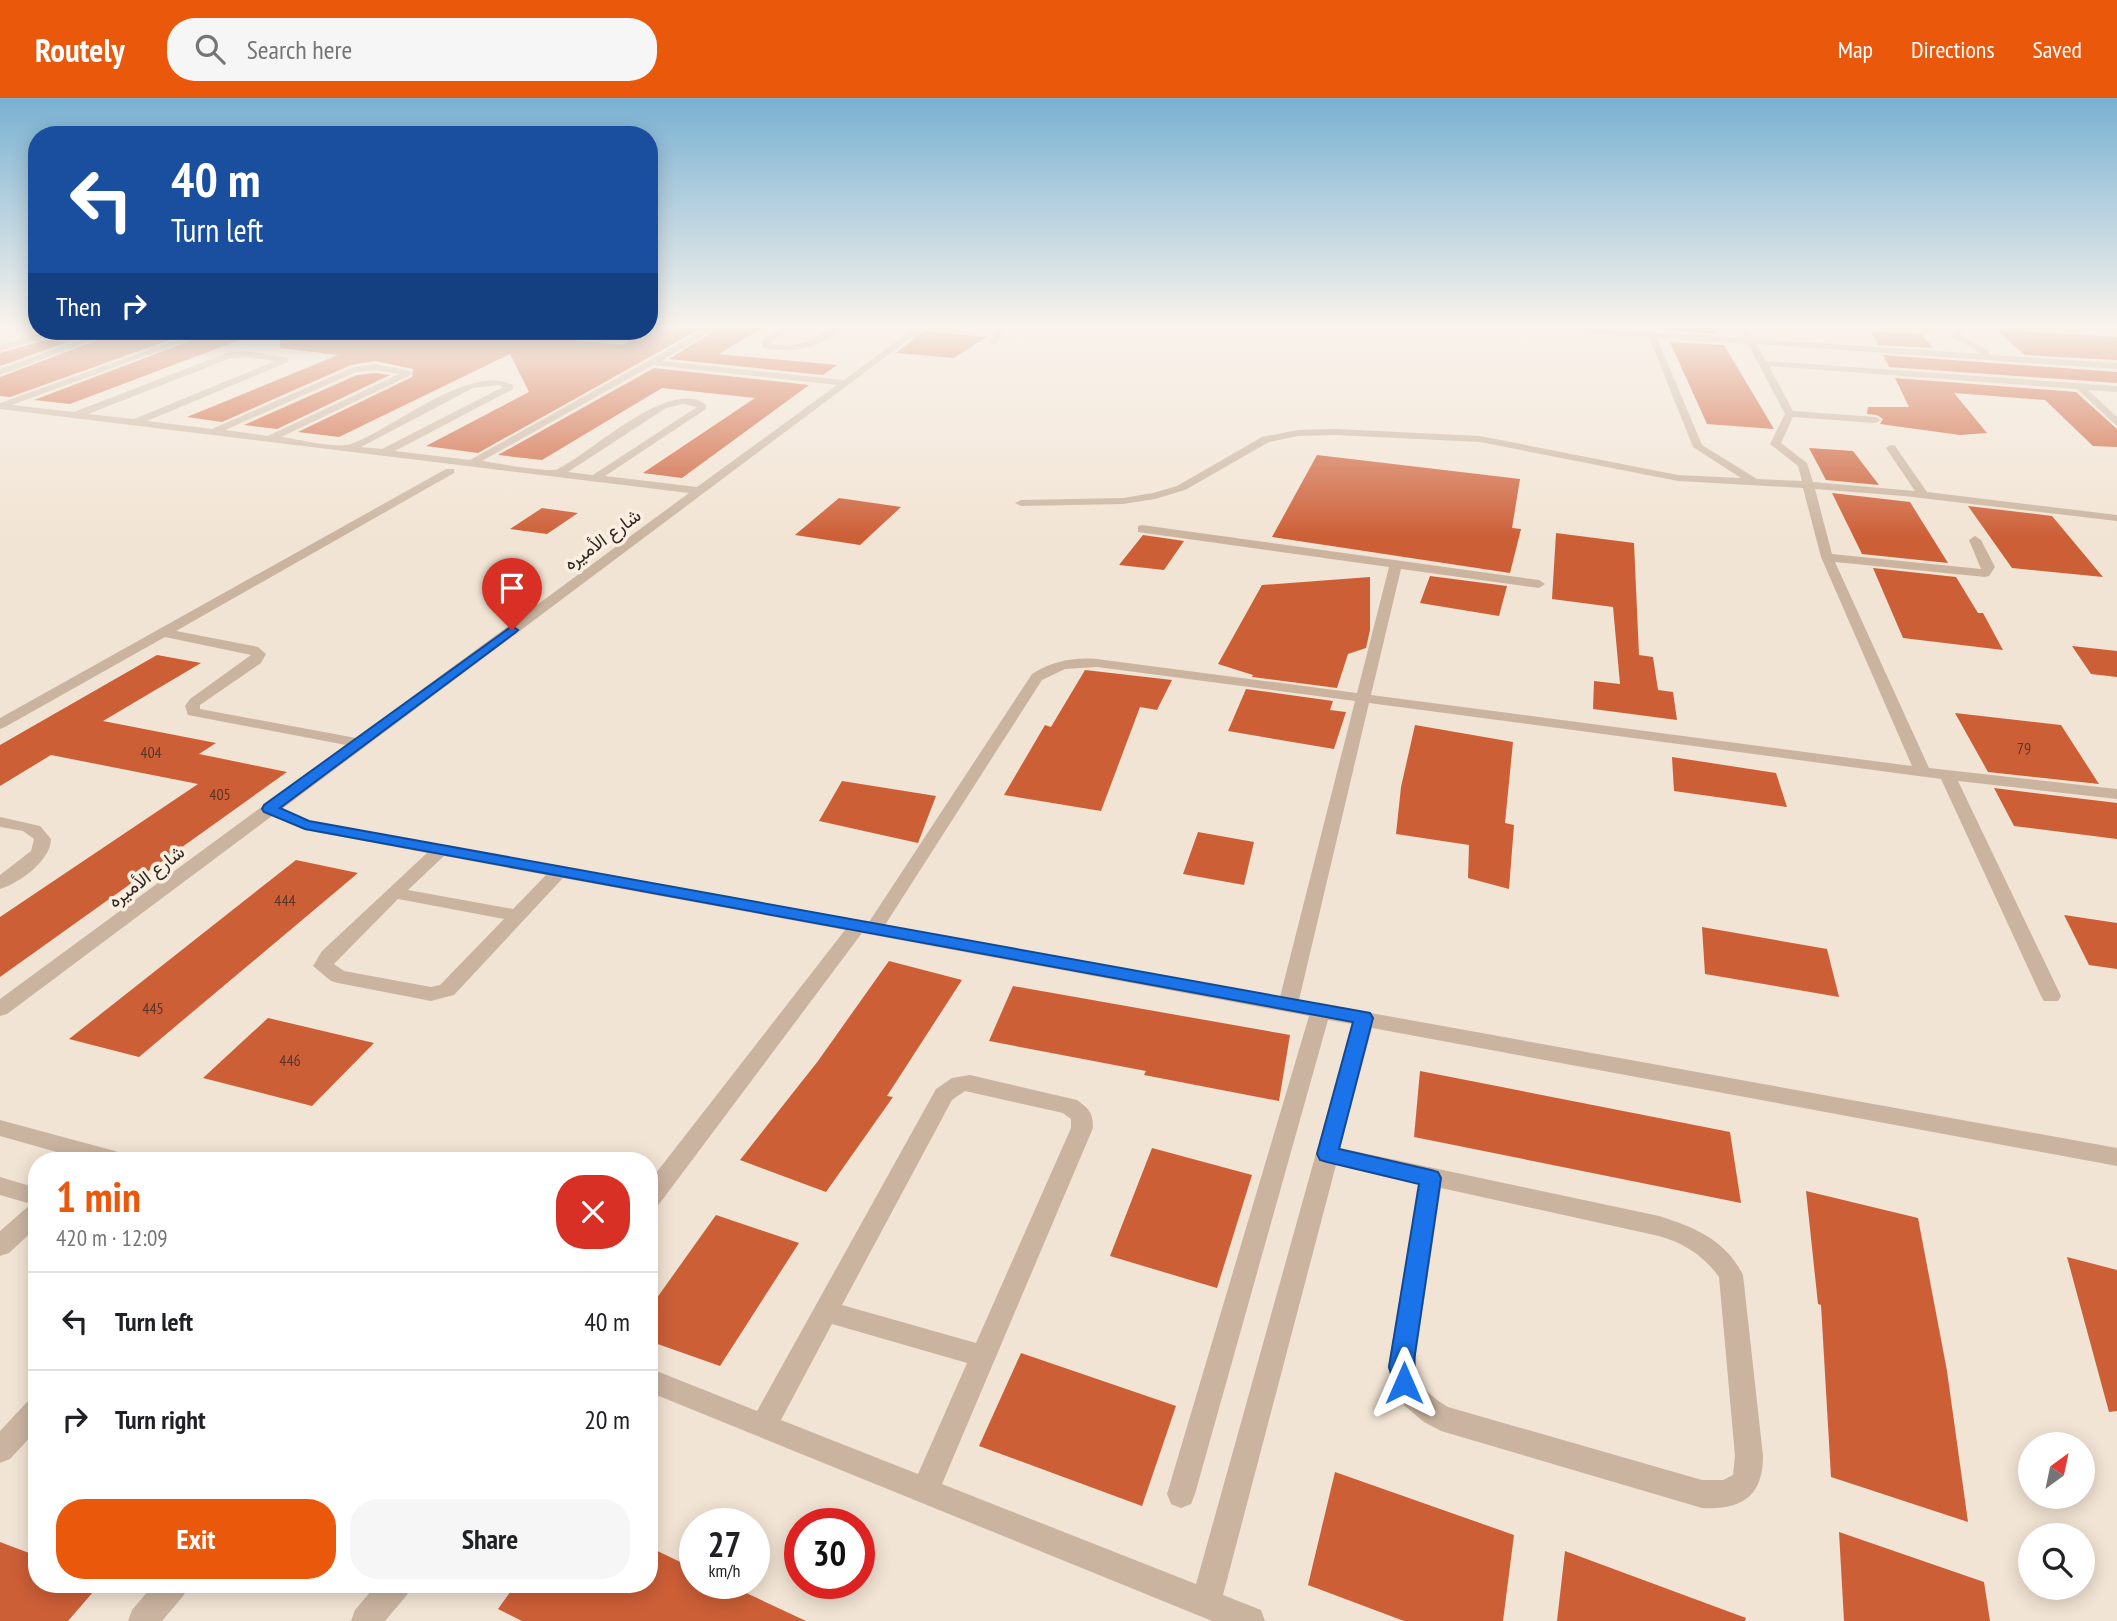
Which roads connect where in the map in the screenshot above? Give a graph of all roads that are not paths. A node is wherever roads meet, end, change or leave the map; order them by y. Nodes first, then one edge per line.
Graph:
1 (28, 396) edge
2 (123, 396) edge
3 (198, 396) edge
4 (295, 396) edge
5 (359, 396) edge
6 (451, 396) edge
7 (493, 396) edge
8 (592, 396) edge
9 (828, 396) edge
10 (1677, 396) edge
11 (1780, 396) edge
12 (2089, 396) edge
13 (0, 406) edge
14 (14, 408) junction
15 (0, 414) edge
16 (1790, 414) junction
17 (74, 415) junction
18 (1876, 420) dead end
19 (135, 422) junction
20 (2117, 423) edge
21 (213, 432) junction
22 (269, 439) junction
23 (1891, 448) dead end
24 (348, 449) junction
25 (383, 453) junction
26 (440, 460) junction
27 (579, 460) junction
28 (617, 464) junction
29 (425, 468) junction
30 (470, 469) junction
31 (450, 471) junction
32 (557, 474) junction
33 (594, 479) junction
34 (1754, 482) junction
35 (1808, 485) junction
36 (1923, 495) junction
37 (693, 496) junction
38 (1021, 503) dead end
39 (2117, 518) edge
40 (1142, 529) dead end
41 (1976, 540) dead end
42 (1827, 557) junction
43 (1396, 564) junction
44 (1539, 584) dead end
45 (163, 632) junction
46 (1363, 698) junction
47 (0, 724) edge
48 (359, 743) junction
49 (1923, 772) junction
50 (1947, 775) junction
51 (2117, 794) edge
52 (269, 809) junction
53 (0, 822) edge
54 (442, 848) junction
55 (561, 870) junction
56 (0, 883) edge
57 (395, 893) junction
58 (518, 916) junction
59 (867, 926) junction
60 (2051, 996) dead end
61 (1288, 1004) junction
62 (0, 1009) edge
63 (1321, 1010) junction
64 (1364, 1018) junction
65 (0, 1128) edge
66 (86, 1152) edge
67 (1327, 1154) junction
68 (2117, 1157) edge
69 (1431, 1178) junction
70 (0, 1186) edge
71 (658, 1189) edge
72 (28, 1194) edge
73 (28, 1220) edge
74 (0, 1246) edge
75 (826, 1311) junction
76 (982, 1356) junction
77 (658, 1384) edge
78 (28, 1420) edge
79 (763, 1426) junction
80 (0, 1450) edge
81 (925, 1490) junction
82 (1181, 1494) dead end
83 (166, 1593) edge
84 (389, 1593) edge
85 (1206, 1604) junction
86 (143, 1621) edge
87 (366, 1621) edge
88 (1250, 1621) edge

1 - 13 street
2 - 17 street
3 - 19 street
4 - 21 street
5 - 22 street
6 - 24 street
7 - 25 street
8 - 30 street
9 - 37 street, شارع الأميره
10 - 34 street
11 - 16 street
12 - 20 street
13 - 14 street
14 - 15 street
14 - 17 street
15 - 29 street
16 - 18 street
16 - 35 street
17 - 19 street
19 - 21 street
21 - 22 street
22 - 24 street
23 - 36 street
24 - 25 street
25 - 26 street
26 - 29 street
26 - 30 street
27 - 28 street
27 - 28 street
27 - 32 street
28 - 33 street
29 - 31 street
30 - 31 street
30 - 32 street
30 - 37 street
31 - 45 street
32 - 33 street
33 - 37 street
34 - 35 street
34 - 38 street
35 - 36 street
35 - 42 street
36 - 39 street
37 - 48 street, شارع الأميره
40 - 43 street
41 - 42 street
42 - 49 street
43 - 44 street
43 - 46 street
45 - 47 street
45 - 48 street
46 - 49 street
46 - 59 street
46 - 61 street
48 - 52 street, شارع الأميره
49 - 50 street
50 - 51 street
50 - 60 street
52 - 54 street
52 - 62 street, شارع الأميره
53 - 56 street
54 - 55 street
54 - 57 street
55 - 58 street
55 - 59 street
57 - 58 street
57 - 58 street
59 - 61 street
59 - 71 street
61 - 63 street
63 - 64 street
63 - 82 street
64 - 67 street
64 - 68 street
65 - 66 street
67 - 69 street
67 - 85 street
69 - 69 street
70 - 72 street
73 - 74 street
75 - 76 street
75 - 76 street
75 - 79 street
76 - 81 street
77 - 79 street
78 - 80 street
79 - 81 street
81 - 85 street
83 - 86 street
84 - 87 street
85 - 88 street

